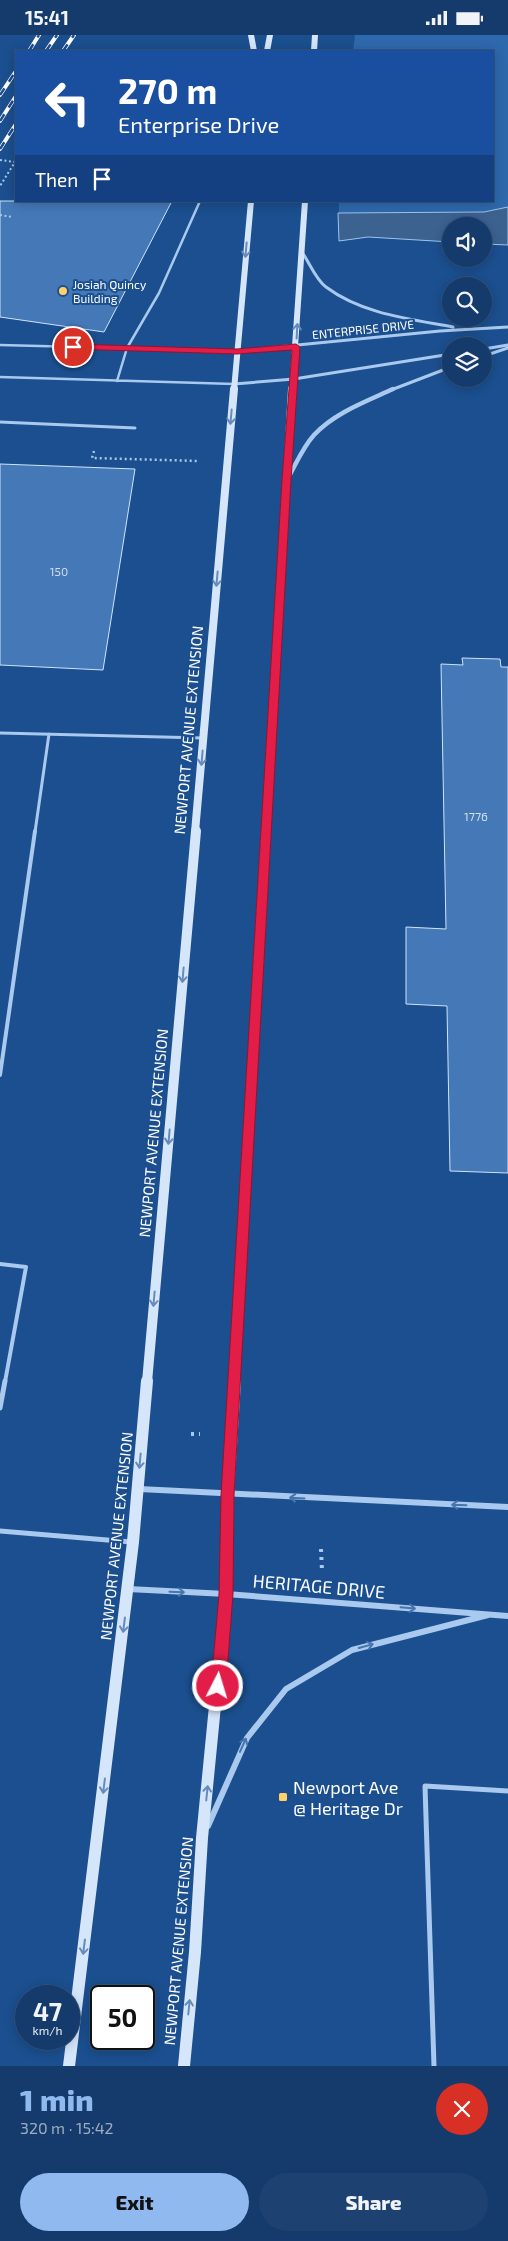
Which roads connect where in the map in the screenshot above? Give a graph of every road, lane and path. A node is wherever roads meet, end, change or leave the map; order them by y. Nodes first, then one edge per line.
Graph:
1 (251, 35) edge
2 (270, 35) edge
3 (314, 35) edge
4 (254, 50) edge
5 (267, 50) edge
6 (314, 50) edge
7 (0, 160) edge
8 (15, 162) edge
9 (0, 186) edge
10 (200, 202) edge
11 (251, 202) edge
12 (305, 202) edge
13 (0, 215) edge
14 (13, 217) dead end
15 (302, 252) junction
16 (508, 327) edge
17 (458, 328) junction
18 (0, 345) edge
19 (508, 346) edge
20 (296, 347) junction
21 (492, 348) edge
22 (127, 349) junction
23 (237, 351) junction
24 (492, 353) edge
25 (442, 355) edge
26 (442, 370) edge
27 (0, 377) edge
28 (294, 379) junction
29 (117, 381) junction
30 (234, 384) junction
31 (0, 423) edge
32 (135, 428) dead end
33 (92, 458) dead end
34 (206, 461) dead end
35 (286, 480) junction
36 (0, 733) edge
37 (49, 734) junction
38 (203, 738) junction
39 (0, 1075) edge
40 (0, 1264) edge
41 (0, 1408) edge
42 (138, 1489) junction
43 (228, 1495) junction
44 (508, 1507) edge
45 (0, 1531) edge
46 (133, 1542) junction
47 (321, 1549) dead end
48 (322, 1571) dead end
49 (128, 1589) junction
50 (226, 1594) junction
51 (488, 1615) junction
52 (508, 1616) edge
53 (508, 1791) edge
54 (202, 1838) junction
55 (69, 2066) edge
56 (184, 2066) edge
57 (434, 2066) edge

1 - 4 main road
2 - 5 main road
3 - 6 main road
7 - 8 path
8 - 9 path
10 - 22 lane
11 -> 23 main road, NEWPORT AVENUE EXTENSION
12 - 15 main road, NEWPORT AVENUE EXTENSION
13 - 14 path
15 - 17 street, ENTERPRISE DRIVE
20 -> 15 main road, NEWPORT AVENUE EXTENSION
16 - 17 street, ENTERPRISE DRIVE
17 - 20 street, ENTERPRISE DRIVE
18 - 22 lane, ENTERPRISE DRIVE
19 - 21 street
19 - 24 street
20 - 23 street, ENTERPRISE DRIVE
20 - 28 main road, NEWPORT AVENUE EXTENSION
22 - 23 lane, ENTERPRISE DRIVE
22 - 29 lane
23 - 30 main road, NEWPORT AVENUE EXTENSION
25 - 28 street
26 - 35 street
27 - 29 lane
28 - 30 street
28 - 35 main road, NEWPORT AVENUE EXTENSION
29 - 30 lane
30 -> 38 main road, NEWPORT AVENUE EXTENSION
31 - 32 lane
33 - 34 path
35 - 43 main road, NEWPORT AVENUE EXTENSION
36 - 37 lane
37 - 38 lane
37 - 39 lane
38 -> 42 main road, NEWPORT AVENUE EXTENSION
40 - 41 lane
42 - 43 street
42 - 46 main road, NEWPORT AVENUE EXTENSION
44 -> 43 street
43 - 50 main road, NEWPORT AVENUE EXTENSION
45 - 46 lane
46 - 49 main road, NEWPORT AVENUE EXTENSION
47 - 48 path
49 -> 50 street, HERITAGE DRIVE
49 -> 55 main road, NEWPORT AVENUE EXTENSION
50 -> 51 street, HERITAGE DRIVE
54 -> 50 main road, NEWPORT AVENUE EXTENSION
51 - 52 street, HERITAGE DRIVE
54 -> 51 street
53 - 57 lane
56 -> 54 main road, NEWPORT AVENUE EXTENSION

